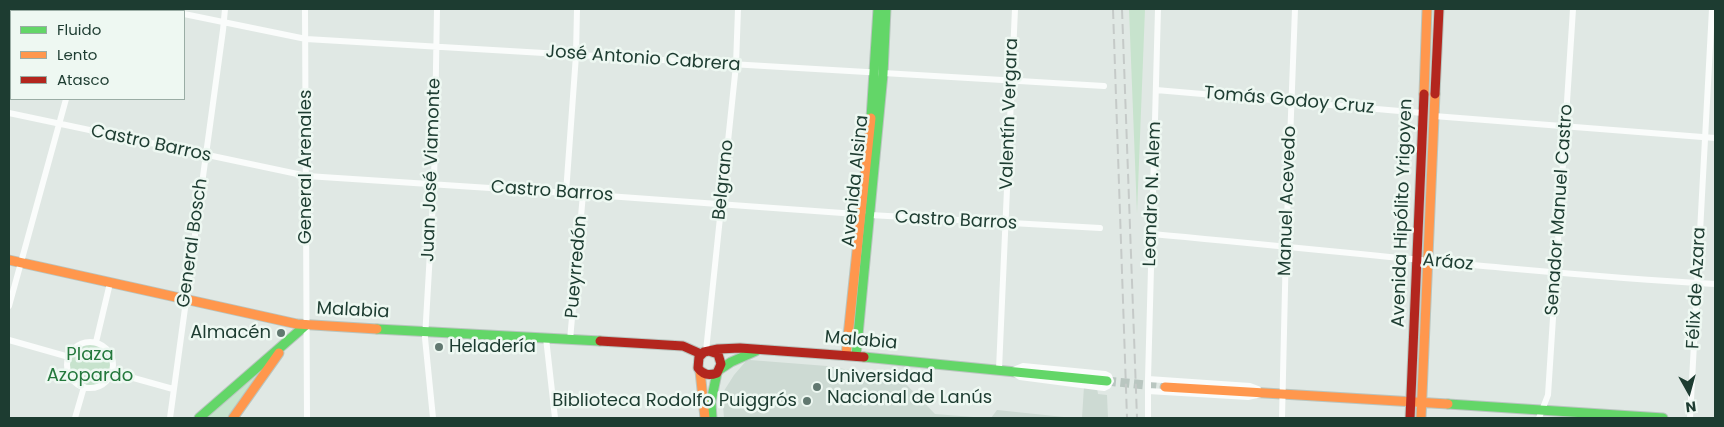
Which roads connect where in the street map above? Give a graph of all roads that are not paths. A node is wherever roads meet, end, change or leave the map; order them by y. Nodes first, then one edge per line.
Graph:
1 (224, 9) edge
2 (305, 9) edge
3 (437, 9) edge
4 (577, 9) edge
5 (738, 9) edge
6 (878, 9) edge
7 (886, 9) edge
8 (1015, 9) edge
9 (1158, 9) edge
10 (1294, 9) edge
11 (1428, 9) edge
12 (1439, 9) edge
13 (1573, 9) edge
14 (1712, 9) edge
15 (185, 14) edge
16 (224, 23) junction
17 (306, 39) junction
18 (436, 47) junction
19 (576, 55) junction
20 (736, 65) junction
21 (879, 74) junction
22 (1012, 80) junction
23 (1104, 86) dead end
24 (1156, 90) junction
25 (66, 100) edge
26 (1291, 102) junction
27 (1423, 112) junction
28 (9, 113) edge
29 (1434, 116) junction
30 (59, 124) junction
31 (1566, 127) junction
32 (1705, 137) junction
33 (1715, 138) edge
34 (206, 156) junction
35 (307, 176) junction
36 (434, 184) junction
37 (566, 193) junction
38 (584, 194) junction
39 (721, 205) junction
40 (866, 215) junction
41 (1005, 224) junction
42 (1100, 228) dead end
43 (1152, 234) junction
44 (1286, 246) junction
45 (9, 260) edge
46 (1418, 260) junction
47 (1428, 261) junction
48 (20, 262) junction
49 (1556, 273) junction
50 (110, 283) junction
51 (1696, 283) junction
52 (1715, 284) edge
53 (185, 300) junction
54 (9, 306) edge
55 (306, 325) junction
56 (426, 331) junction
57 (546, 338) junction
58 (9, 340) edge
59 (289, 340) junction
60 (570, 340) junction
61 (96, 342) junction
62 (758, 350) junction
63 (706, 352) junction
64 (846, 355) junction
65 (856, 356) junction
66 (68, 357) junction
67 (999, 369) junction
68 (700, 371) junction
69 (1011, 371) junction
70 (112, 372) junction
71 (718, 372) junction
72 (1148, 379) junction
73 (1107, 381) tunnel mouth
74 (84, 387) junction
75 (1165, 387) tunnel mouth
76 (174, 389) junction
77 (1148, 390) junction
78 (1270, 392) junction
79 (1283, 393) junction
80 (1410, 401) junction
81 (1422, 402) junction
82 (1540, 414) edge
83 (75, 418) edge
84 (170, 418) edge
85 (199, 418) edge
86 (233, 418) edge
87 (306, 418) edge
88 (433, 418) edge
89 (555, 418) edge
90 (705, 418) edge
91 (712, 418) edge
92 (1148, 418) edge
93 (1282, 418) edge
94 (1410, 418) edge
95 (1421, 418) edge
96 (1663, 418) edge
97 (1690, 418) edge

1 - 16 street, General Bosch
2 - 17 street, General Arenales
3 - 18 street, Juan José Viamonte
4 - 19 street, Pueyrredón
5 - 20 street, Belgrano
6 - 21 main road, Avenida Alsina
7 - 21 main road, Avenida Alsina
8 - 22 street, Valentín Vergara
9 - 24 street, Leandro N. Alem
10 - 26 street, Manuel Acevedo
11 - 27 main road, Avenida Hipólito Yrigoyen
12 - 29 main road, Avenida Hipólito Yrigoyen
13 - 31 street, Senador Manuel Castro
14 - 32 street, Félix de Azara
15 - 16 street, José Antonio Cabrera
16 - 17 street, José Antonio Cabrera
16 - 34 street, General Bosch
17 - 18 street, José Antonio Cabrera
17 - 35 street, General Arenales
18 - 19 street, José Antonio Cabrera
18 - 36 street, Juan José Viamonte
19 - 20 street, José Antonio Cabrera
19 - 37 street, Pueyrredón
20 - 21 street, José Antonio Cabrera
20 - 39 street, Belgrano
21 - 22 street, José Antonio Cabrera
21 - 40 main road, Avenida Alsina
22 - 23 street, José Antonio Cabrera
22 - 41 street, Valentín Vergara
24 - 26 street, Tomás Godoy Cruz
24 - 43 street, Leandro N. Alem
25 - 30 street
26 - 27 street, Tomás Godoy Cruz
26 - 44 street, Manuel Acevedo
27 - 46 main road, Avenida Hipólito Yrigoyen
28 - 30 street, Castro Barros
29 - 31 street
29 - 47 main road, Avenida Hipólito Yrigoyen
30 - 34 street, Castro Barros
30 - 48 street
31 - 32 street
31 - 49 street, Senador Manuel Castro
32 - 33 street
32 - 51 street, Félix de Azara
34 - 35 street, Castro Barros
34 - 53 street, General Bosch
35 - 36 street, Castro Barros
35 - 55 street, General Arenales
36 - 37 street, Castro Barros
36 - 56 street, Juan José Viamonte
37 - 38 street, Castro Barros
38 - 39 street, Castro Barros
38 - 60 street, Pueyrredón
39 - 40 street, Castro Barros
39 - 63 street, Belgrano
40 - 41 street, Castro Barros
40 - 64 main road, Avenida Alsina
40 - 65 main road, Avenida Alsina
41 - 42 street, Castro Barros
41 - 67 street, Valentín Vergara
43 - 44 street, Aráoz
43 - 72 street, Leandro N. Alem
44 - 46 street, Aráoz
44 - 79 street, Manuel Acevedo
45 - 48 main road, Malabia
46 - 47 street, Aráoz
46 - 80 main road, Avenida Hipólito Yrigoyen
47 - 49 street, Aráoz
47 - 81 main road, Avenida Hipólito Yrigoyen
48 - 50 main road, Malabia
48 - 54 street
49 - 51 street, Aráoz
49 - 82 street, Senador Manuel Castro
50 - 53 main road, Malabia
50 - 61 street
51 - 52 street, Aráoz
51 - 97 street, Félix de Azara
53 - 55 main road, Malabia
53 - 76 street, General Bosch
55 - 56 main road, Malabia
55 - 59 main road
55 - 87 street, General Arenales
56 - 57 main road, Malabia
56 - 88 street, Juan José Viamonte
57 - 60 main road, Malabia
57 - 89 street
58 - 66 street
59 - 85 main road
59 - 86 main road
60 - 63 main road, Malabia
61 - 66 street
61 - 70 street
62 - 63 main road, Malabia
62 - 64 main road, Malabia
62 - 71 main road
63 - 68 main road
63 - 71 main road
64 - 65 main road, Malabia
65 - 67 main road, Malabia
66 - 74 street
67 - 69 main road, Malabia
68 - 71 main road
68 - 90 main road
69 - 69 street, Malabia
69 - 73 main road, Malabia
70 - 74 street
70 - 76 street
71 - 91 main road
72 - 77 street, Leandro N. Alem
72 - 78 street
74 - 83 street
75 - 78 main road
76 - 84 street, General Bosch
77 - 78 street
77 - 92 street, Leandro N. Alem
78 - 79 main road
79 - 80 main road
79 - 93 street, Manuel Acevedo
80 - 81 main road
80 - 94 main road, Avenida Hipólito Yrigoyen
81 - 82 main road
81 - 95 main road, Avenida Hipólito Yrigoyen
82 - 96 main road

